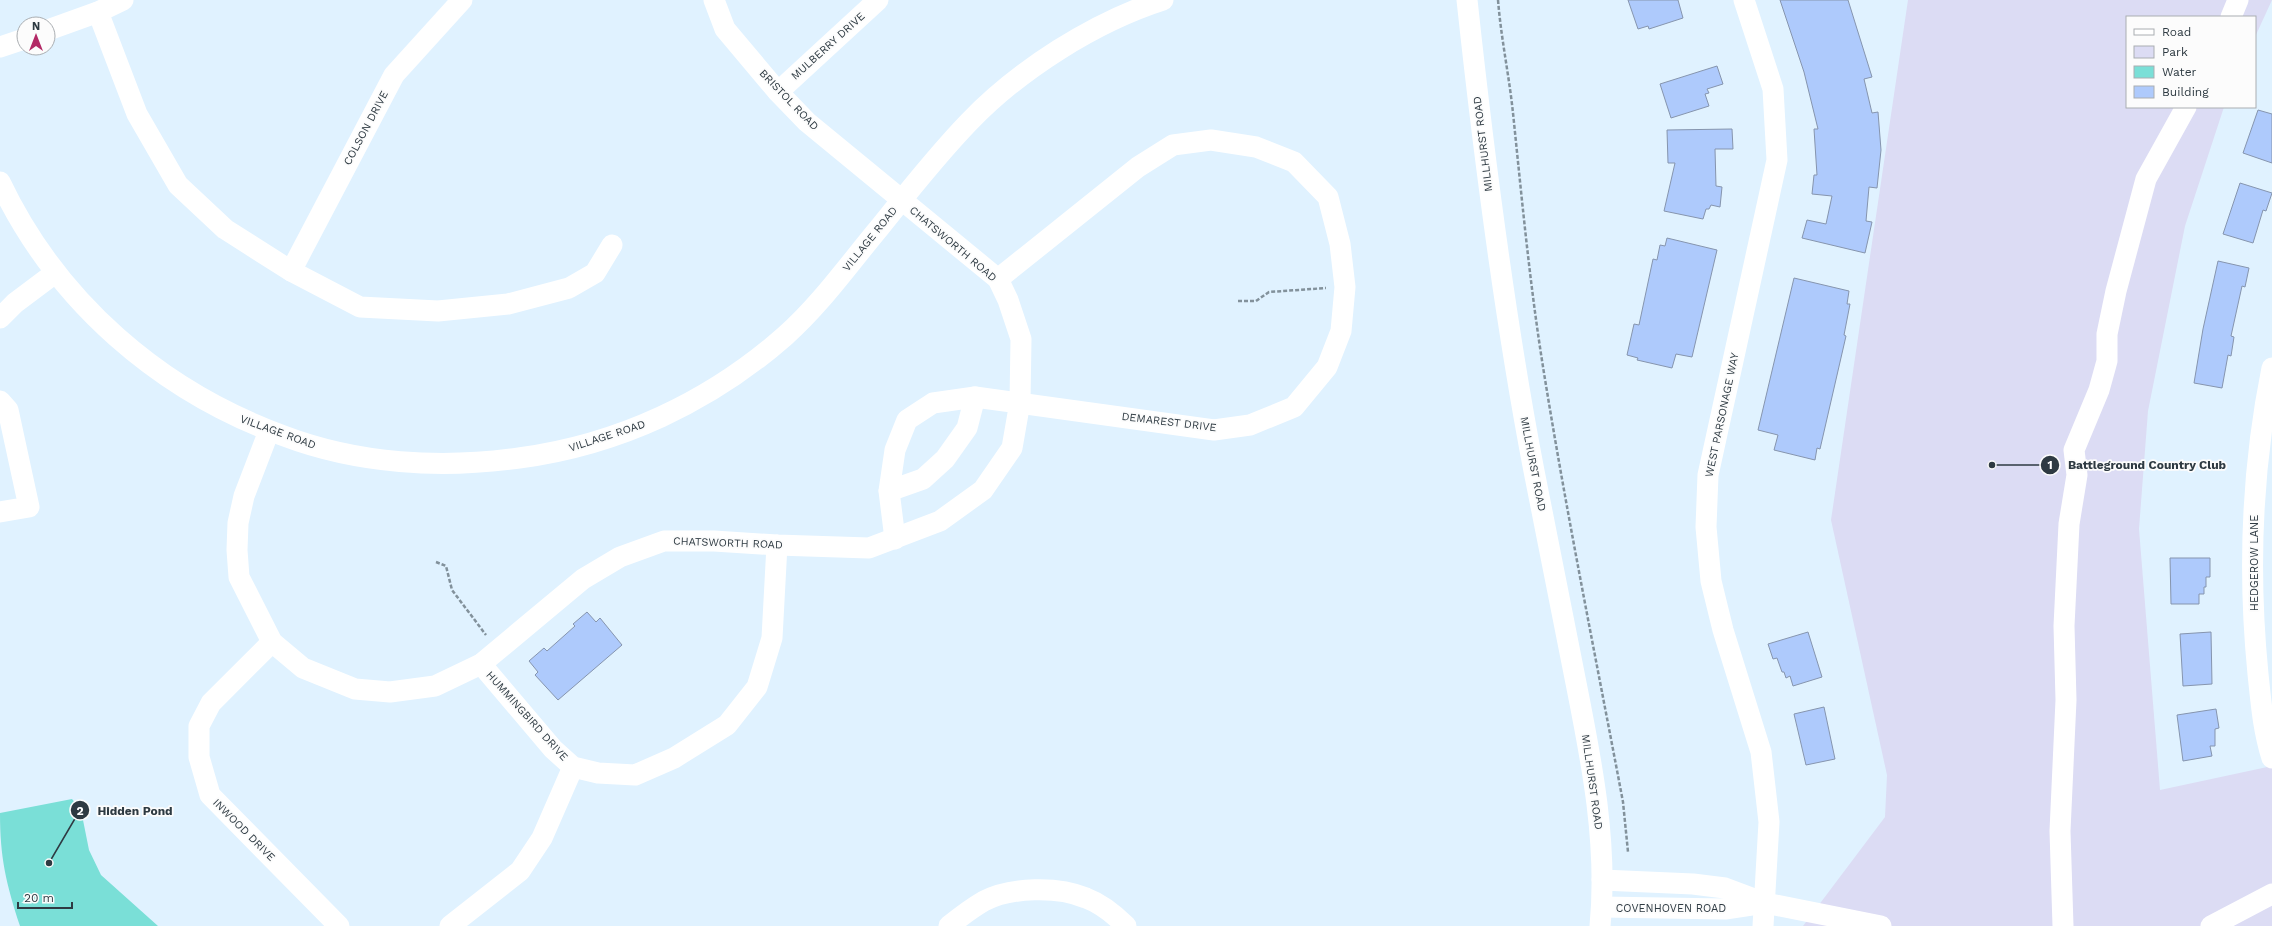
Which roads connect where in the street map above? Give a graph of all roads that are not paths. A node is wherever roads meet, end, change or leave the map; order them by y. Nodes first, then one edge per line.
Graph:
1 (123, 0) edge
2 (462, 0) edge
3 (714, 0) edge
4 (878, 0) edge
5 (1163, 0) edge
6 (1468, 0) edge
7 (1744, 0) edge
8 (2238, 0) edge
9 (98, 12) junction
10 (2231, 16) edge
11 (56, 27) edge
12 (16, 42) edge
13 (0, 47) edge
14 (778, 92) junction
15 (2185, 108) edge
16 (0, 182) edge
17 (901, 201) junction
18 (612, 245) dead end
19 (291, 271) junction
20 (55, 273) junction
21 (998, 279) junction
22 (0, 318) edge
23 (2272, 368) edge
24 (975, 397) junction
25 (0, 401) edge
26 (1020, 402) junction
27 (269, 431) junction
28 (889, 491) junction
29 (0, 512) edge
30 (895, 539) junction
31 (777, 545) junction
32 (272, 642) junction
33 (481, 664) junction
34 (2272, 758) edge
35 (573, 767) junction
36 (1602, 880) junction
37 (2272, 894) edge
38 (1765, 903) junction
39 (1600, 917) edge
40 (339, 926) edge
41 (450, 926) edge
42 (949, 926) edge
43 (1126, 926) edge
44 (1763, 926) edge
45 (1881, 926) edge
46 (2063, 926) edge
47 (2210, 926) edge

1 - 9 street
2 - 19 street, COLSON DRIVE
3 - 14 street, BRISTOL ROAD
4 - 14 street, MULBERRY DRIVE
5 - 17 street, VILLAGE ROAD
6 - 36 street, MILLHURST ROAD
7 - 38 street, WEST PARSONAGE WAY
8 - 10 street
9 - 11 street
9 - 19 street
12 - 13 street
14 - 17 street, BRISTOL ROAD
15 - 46 street
16 - 20 street, VILLAGE ROAD
17 - 21 street, CHATSWORTH ROAD
17 - 27 street, VILLAGE ROAD
18 - 19 street
20 - 22 street
20 - 27 street, VILLAGE ROAD
21 - 26 street, CHATSWORTH ROAD
21 - 26 street, DEMAREST DRIVE
23 - 34 street, HEDGEROW LANE
24 - 26 street, DEMAREST DRIVE
24 - 28 street
24 - 28 street, DEMAREST DRIVE
25 - 29 street
26 - 30 street, CHATSWORTH ROAD
27 - 32 street, CHATSWORTH ROAD
28 - 30 street, DEMAREST DRIVE
30 - 31 street, CHATSWORTH ROAD
31 - 33 street, CHATSWORTH ROAD
31 - 35 street, HUMMINGBIRD DRIVE
32 - 33 street, CHATSWORTH ROAD
32 - 40 street, INWOOD DRIVE
33 - 35 street, HUMMINGBIRD DRIVE
35 - 41 street
36 - 38 street, COVENHOVEN ROAD
36 - 39 street, MILLHURST ROAD
37 - 47 street
38 - 39 street, COVENHOVEN ROAD
38 - 44 street, WEST PARSONAGE WAY
38 - 45 street, COVENHOVEN ROAD
42 - 43 street

